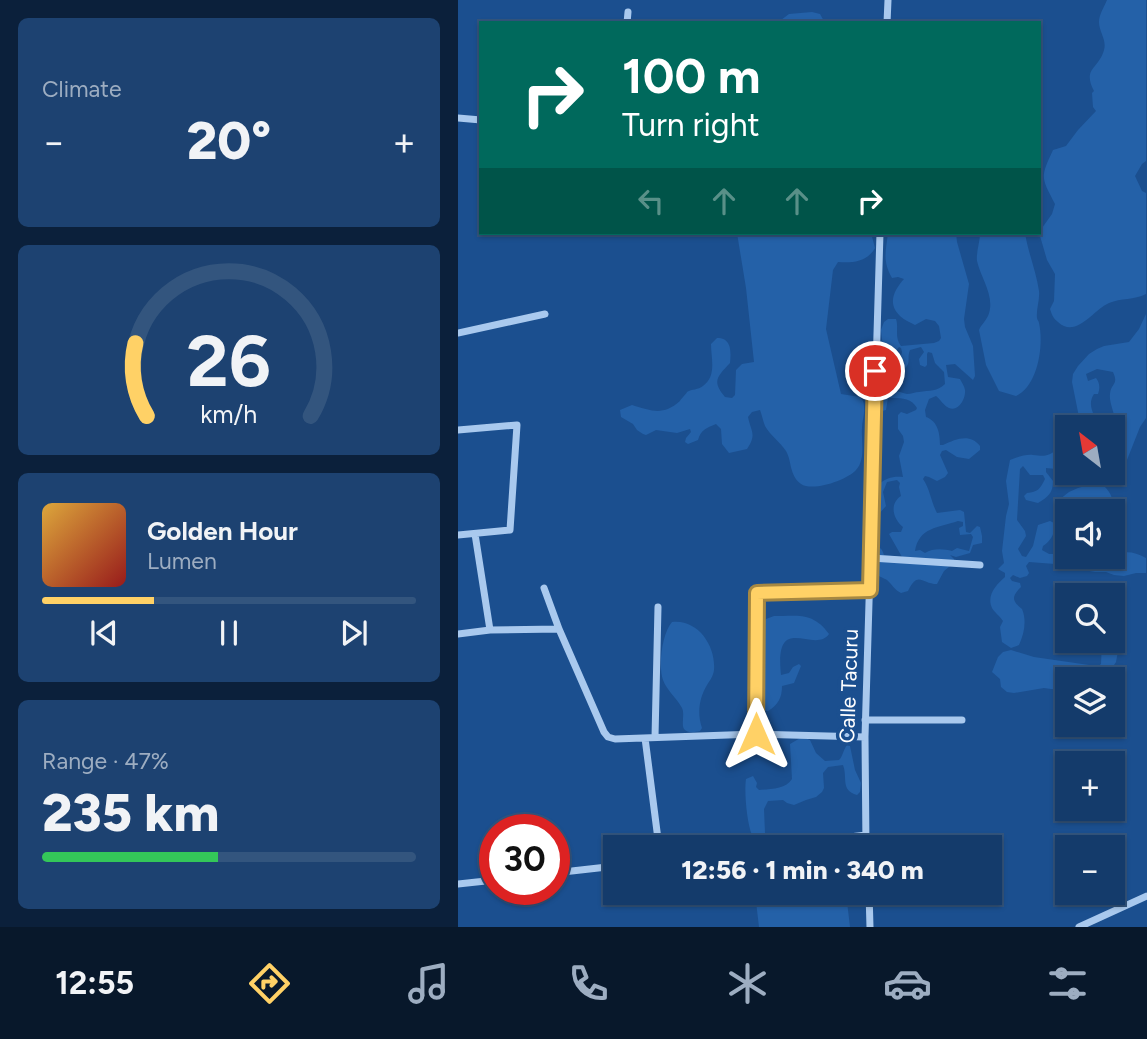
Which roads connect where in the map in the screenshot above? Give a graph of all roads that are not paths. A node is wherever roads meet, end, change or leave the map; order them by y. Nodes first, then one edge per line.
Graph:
1 (888, 0) edge
2 (628, 12) dead end
3 (627, 21) edge
4 (887, 21) edge
5 (458, 118) edge
6 (479, 120) edge
7 (880, 235) edge
8 (545, 314) dead end
9 (458, 333) edge
10 (458, 430) edge
11 (475, 534) junction
12 (458, 535) edge
13 (871, 558) junction
14 (980, 565) dead end
15 (544, 588) dead end
16 (870, 590) junction
17 (658, 607) dead end
18 (559, 629) junction
19 (490, 630) junction
20 (458, 634) edge
21 (865, 720) junction
22 (962, 720) dead end
23 (756, 734) junction
24 (655, 737) junction
25 (865, 737) junction
26 (645, 738) junction
27 (657, 835) edge
28 (866, 835) edge
29 (603, 867) edge
30 (570, 871) edge
31 (479, 882) edge
32 (458, 884) edge
33 (1146, 896) edge
34 (869, 905) edge
35 (870, 927) edge
36 (1079, 927) edge

1 - 4 street
2 - 3 street
5 - 6 street
7 - 13 street, Calle Tacuru
8 - 9 street
10 - 11 street
11 - 12 street
11 - 19 street
13 - 14 street
13 - 16 street, Calle Tacuru
15 - 18 street
16 - 21 street, Calle Tacuru
16 - 23 street
17 - 24 street
18 - 19 street
18 - 26 street
19 - 20 street
21 - 22 street
21 - 25 street, Calle Tacuru
23 - 24 street
23 - 25 street
24 - 26 street
25 - 28 street, Calle Tacuru
26 - 27 street
29 - 30 street
31 - 32 street
33 - 36 street
34 - 35 street

